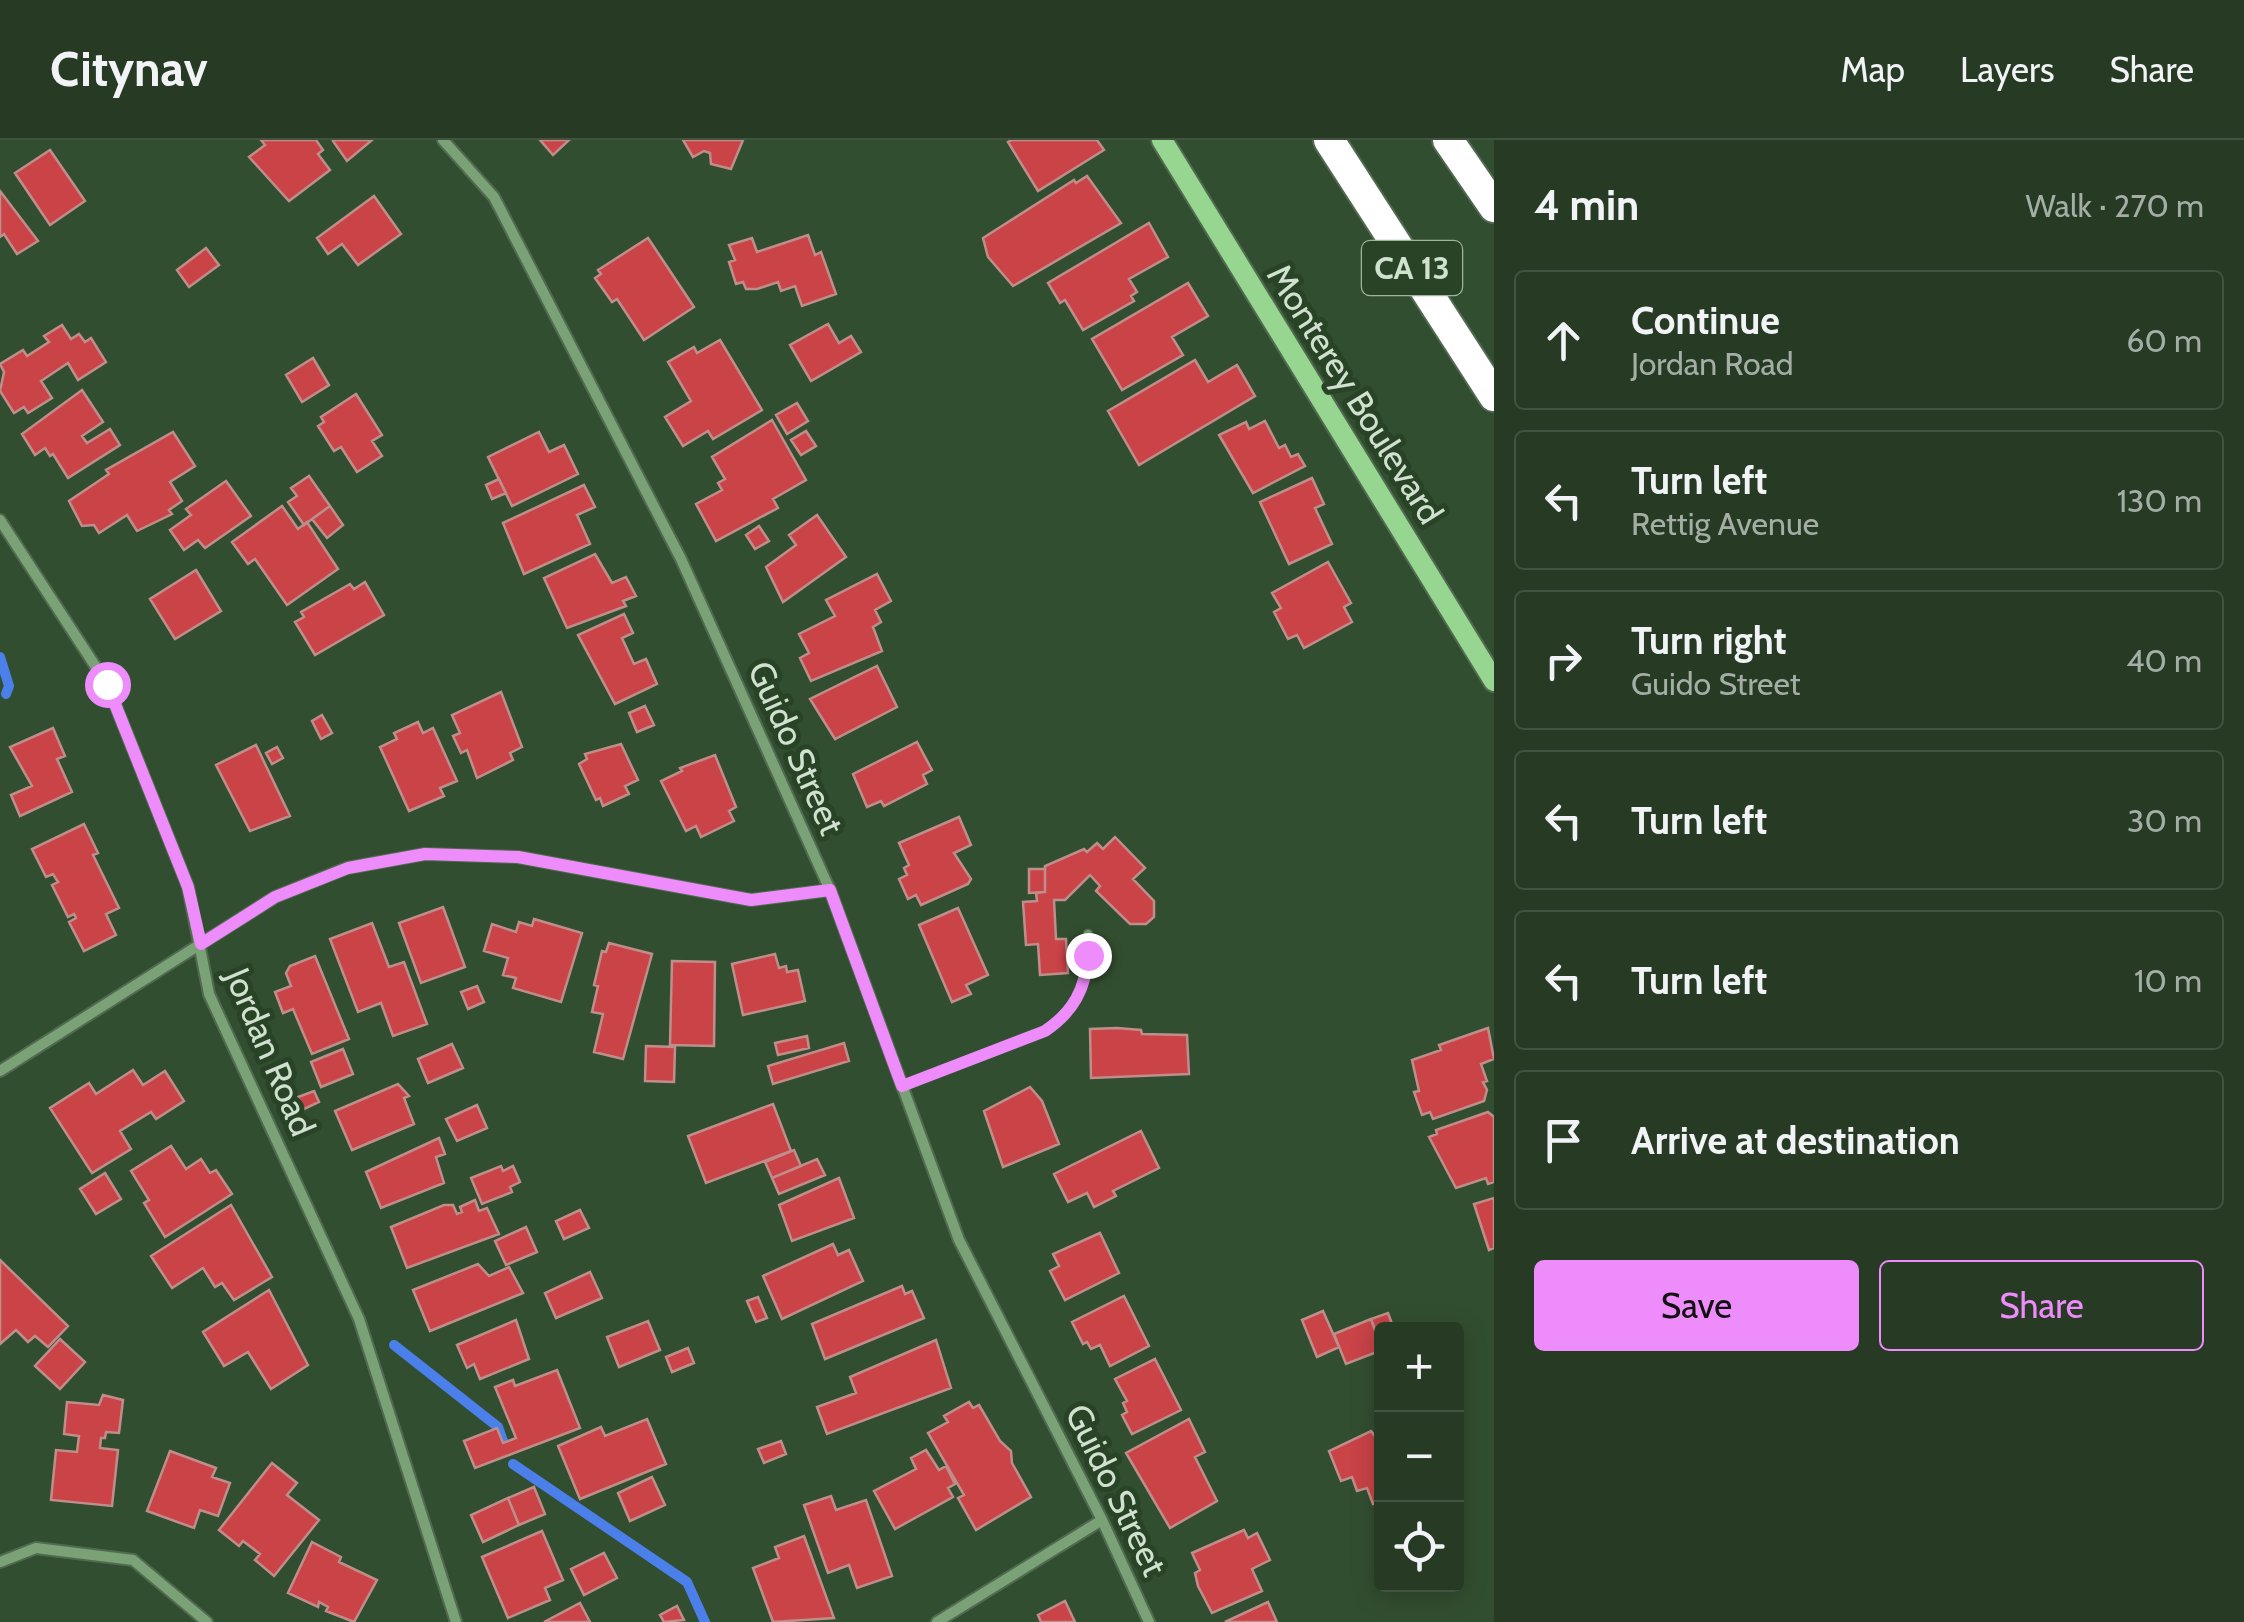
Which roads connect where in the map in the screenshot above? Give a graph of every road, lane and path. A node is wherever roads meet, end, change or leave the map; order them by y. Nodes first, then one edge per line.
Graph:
1 (443, 140) edge
2 (1162, 140) edge
3 (1329, 140) edge
4 (1448, 140) edge
5 (1494, 207) edge
6 (1494, 396) edge
7 (0, 520) edge
8 (1494, 681) edge
9 (830, 890) junction
10 (1088, 934) dead end
11 (201, 944) junction
12 (0, 1071) edge
13 (902, 1086) junction
14 (1102, 1520) junction
15 (0, 1562) edge
16 (207, 1622) edge
17 (456, 1622) edge
18 (937, 1622) edge
19 (1149, 1622) edge

1 - 9 street, Guido Street
2 - 8 street, Monterey Boulevard
3 - 6 highway, CA 13
4 - 5 highway, CA 13
7 - 11 street, Jordan Road
9 - 11 street
9 - 13 street, Guido Street
10 - 13 lane
11 - 12 street
11 - 17 street, Jordan Road
13 - 14 street, Guido Street
14 - 18 street
14 - 19 street, Guido Street
15 - 16 street

